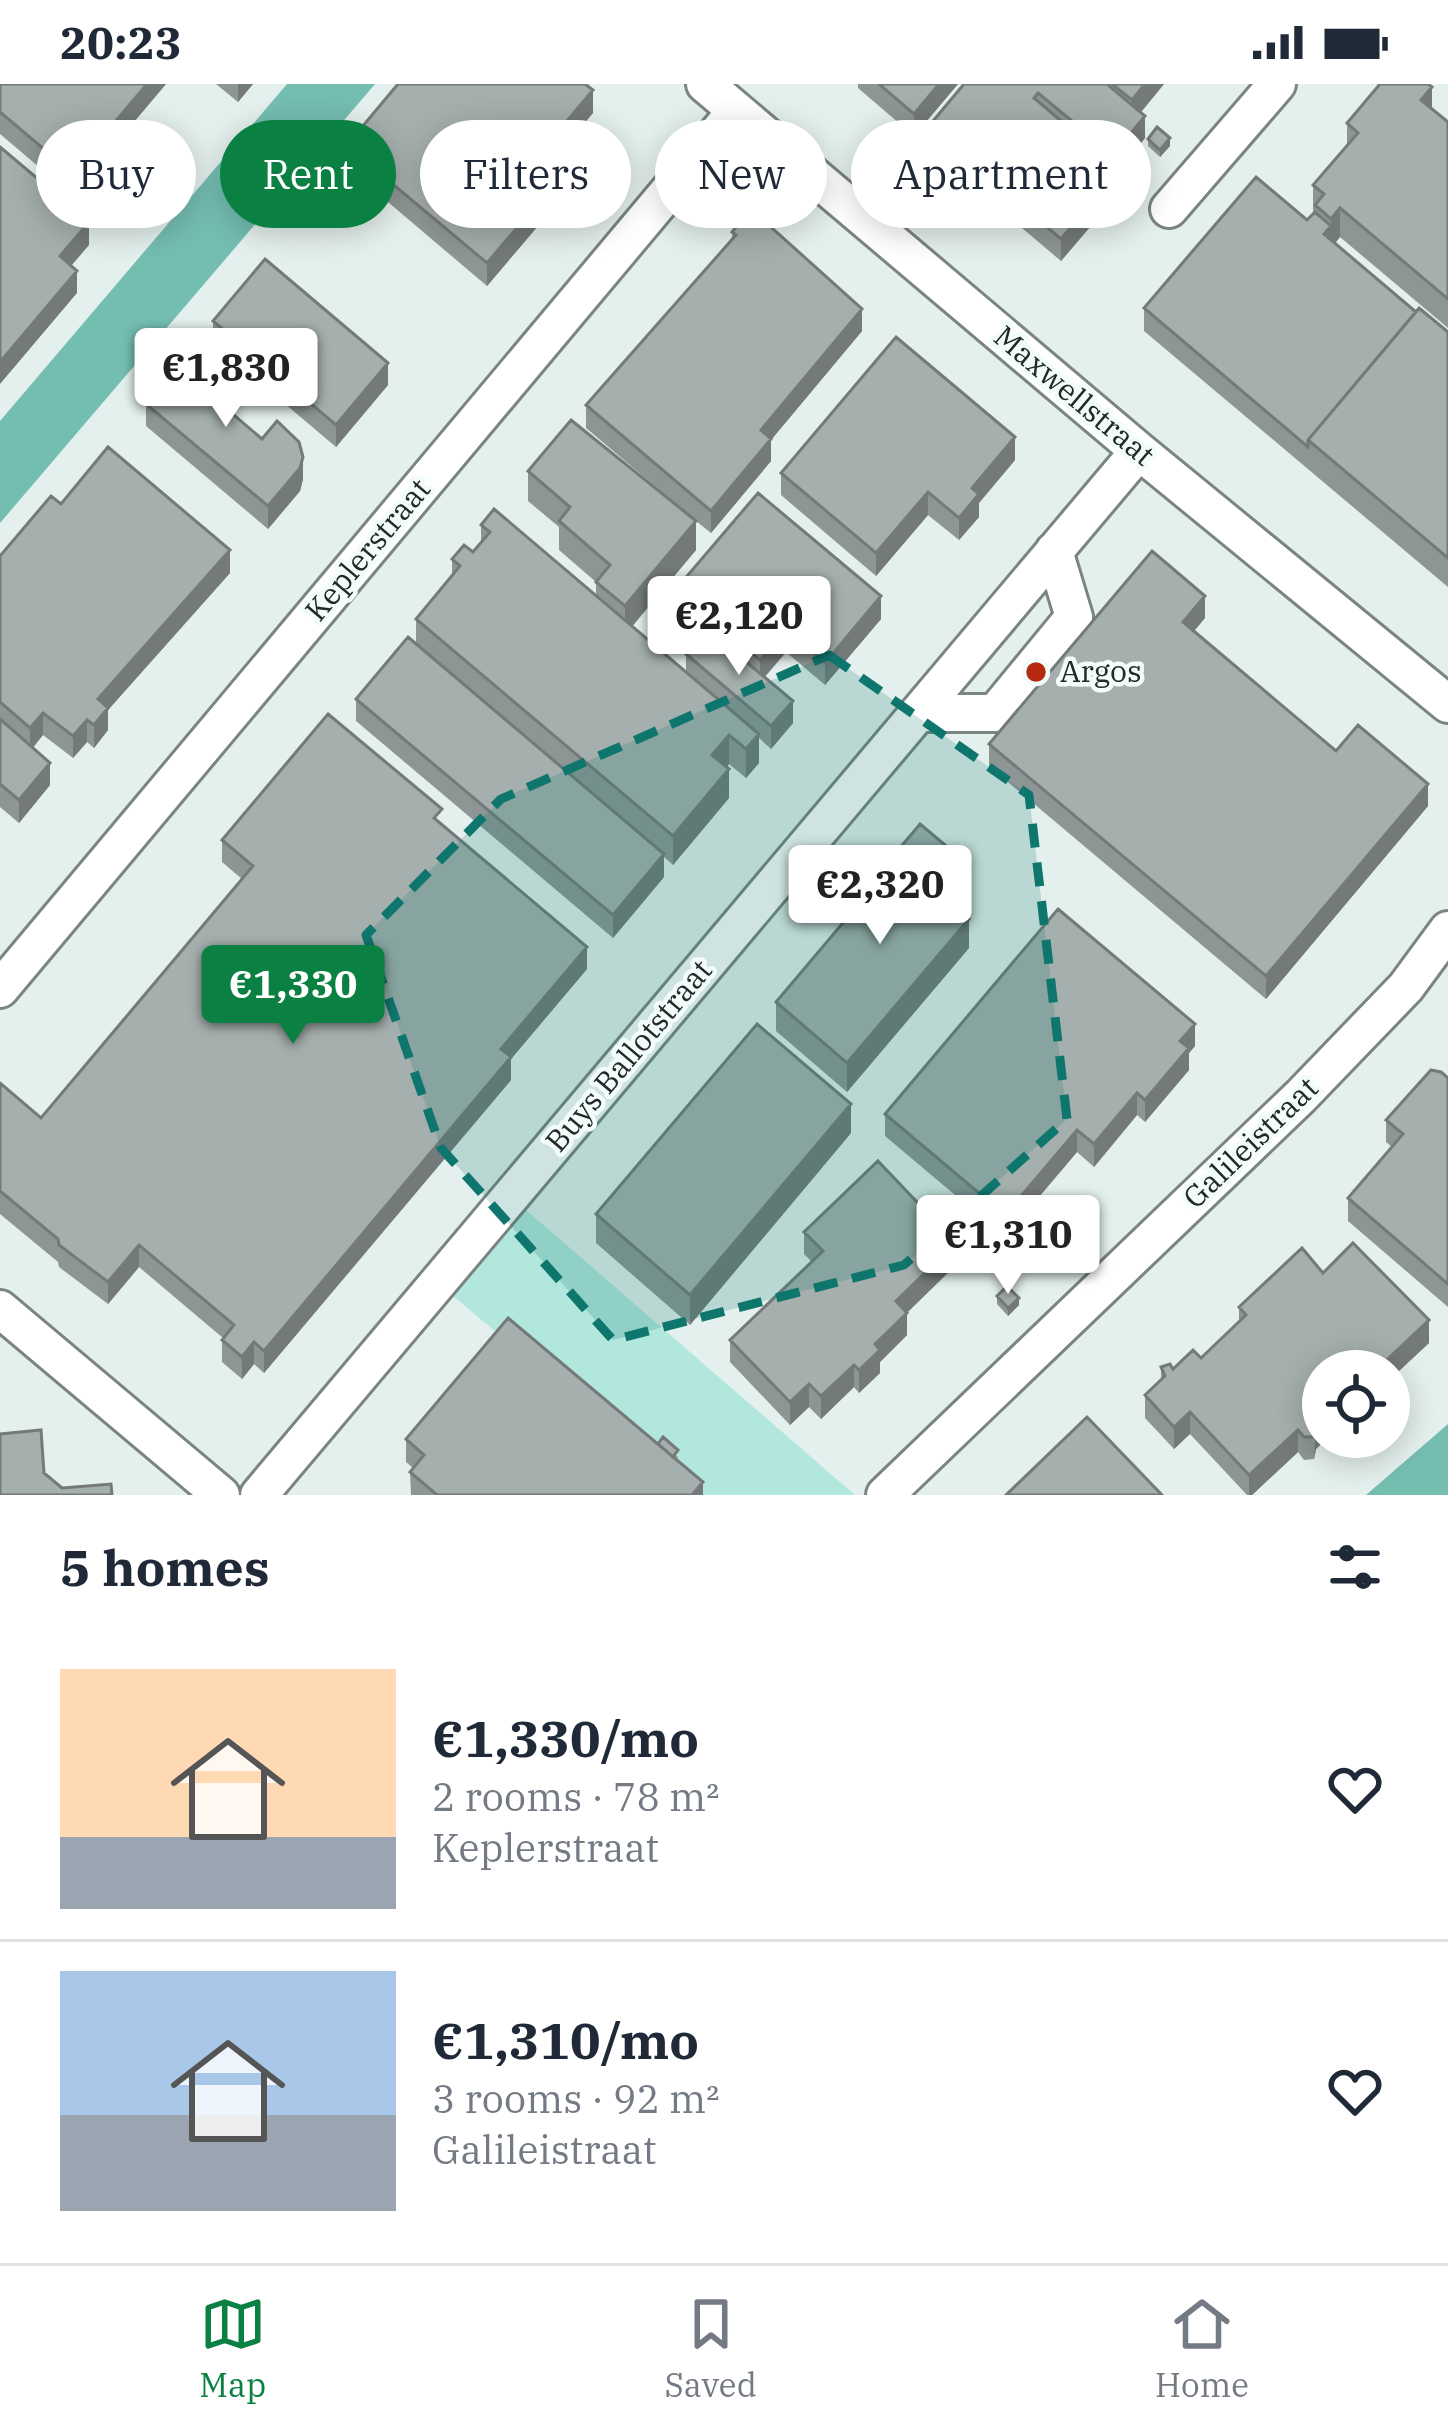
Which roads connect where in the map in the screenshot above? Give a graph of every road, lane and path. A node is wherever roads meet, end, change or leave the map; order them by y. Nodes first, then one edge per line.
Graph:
1 (705, 84) edge
2 (1277, 84) edge
3 (736, 111) junction
4 (1169, 209) dead end
5 (1138, 451) junction
6 (1054, 551) junction
7 (1448, 704) edge
8 (918, 712) junction
9 (1448, 930) edge
10 (0, 989) edge
11 (0, 1309) edge
12 (221, 1495) edge
13 (259, 1495) edge
14 (885, 1495) edge

1 - 3 street, Maxwellstraat
2 - 4 street
3 - 5 street, Maxwellstraat
3 - 10 street, Keplerstraat
5 - 6 street, Buys Ballotstraat
5 - 7 street, Maxwellstraat
6 - 8 street, Buys Ballotstraat
6 - 8 street
8 - 13 street, Buys Ballotstraat
9 - 14 street, Galileistraat
11 - 12 street

